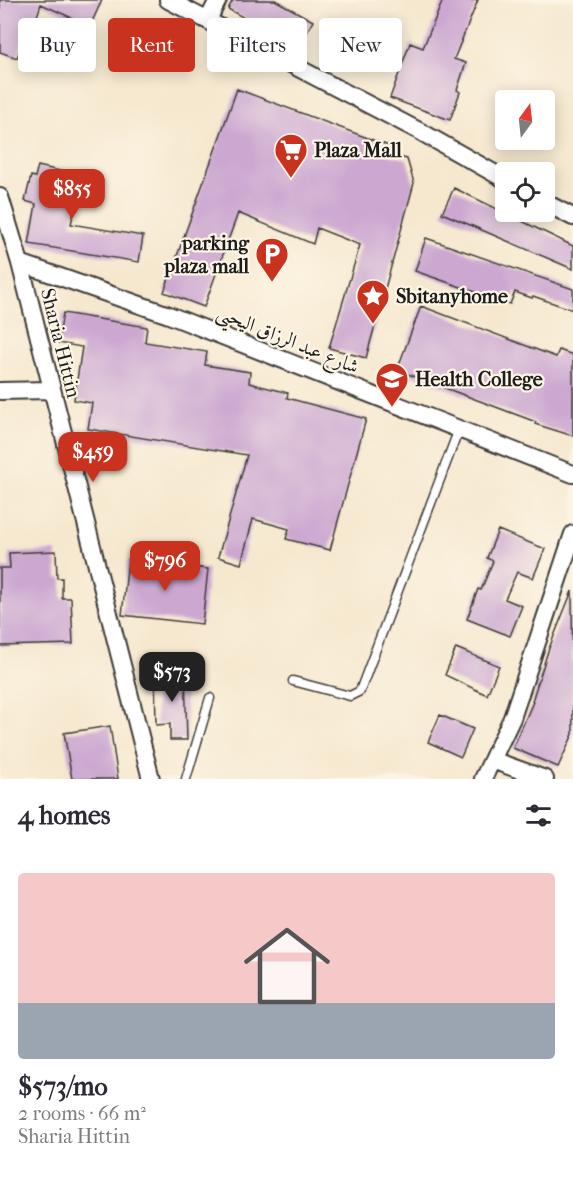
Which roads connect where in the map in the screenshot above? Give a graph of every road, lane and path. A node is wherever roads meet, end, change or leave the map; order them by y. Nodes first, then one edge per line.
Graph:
1 (168, 0) edge
2 (218, 0) edge
3 (208, 18) edge
4 (207, 20) edge
5 (306, 72) edge
6 (495, 174) edge
7 (0, 197) edge
8 (555, 207) edge
9 (573, 218) edge
10 (20, 263) junction
11 (51, 390) junction
12 (0, 391) edge
13 (459, 429) junction
14 (573, 474) edge
15 (573, 534) edge
16 (293, 681) dead end
17 (210, 698) dead end
18 (492, 760) junction
19 (151, 779) edge
20 (186, 779) edge
21 (483, 779) edge
22 (544, 779) edge

1 - 4 street
2 - 3 street
5 - 6 street
7 - 10 street, Sharia Hittin
8 - 9 street
10 - 11 street, Sharia Hittin
10 - 13 street, شارع عبد الرزاق اليحيى
11 - 12 street
11 - 19 street, Sharia Hittin
13 - 14 street, شارع عبد الرزاق اليحيى
13 - 16 lane
15 - 18 street
17 - 20 lane
18 - 21 street
18 - 22 street

